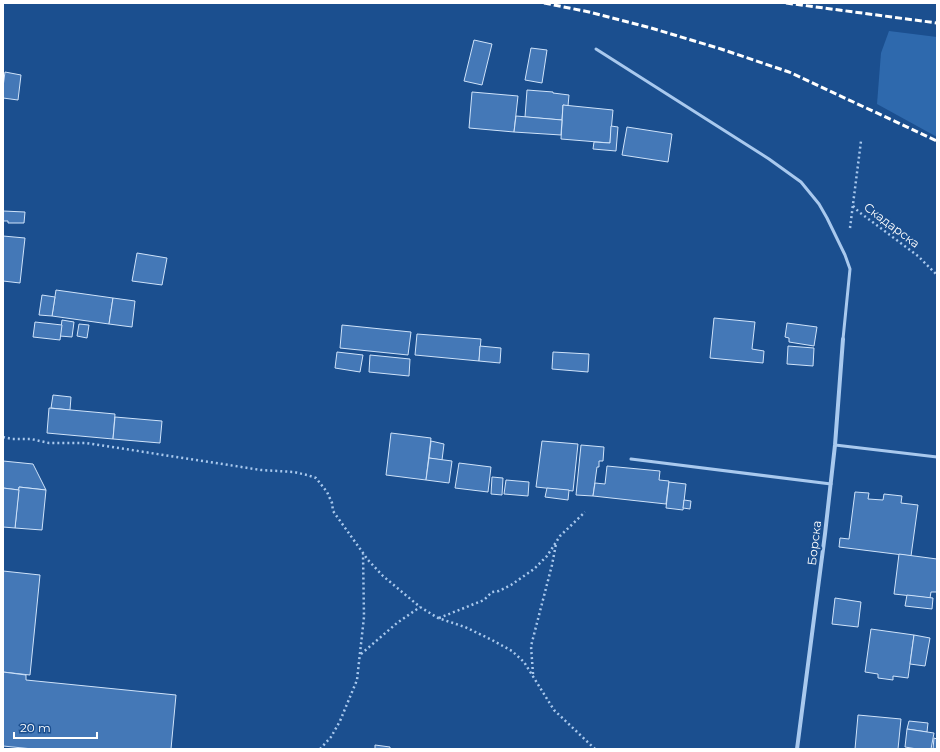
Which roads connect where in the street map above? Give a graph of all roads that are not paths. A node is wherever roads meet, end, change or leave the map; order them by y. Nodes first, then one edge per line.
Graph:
1 (596, 48) dead end
2 (843, 339) joint
3 (835, 445) junction
4 (937, 457) edge
5 (631, 459) dead end
6 (831, 484) junction
7 (797, 749) edge

1 - 2 lane
2 - 3 street, Борска
3 - 4 lane
3 - 6 street, Борска
5 - 6 lane
6 - 7 street, Борска

